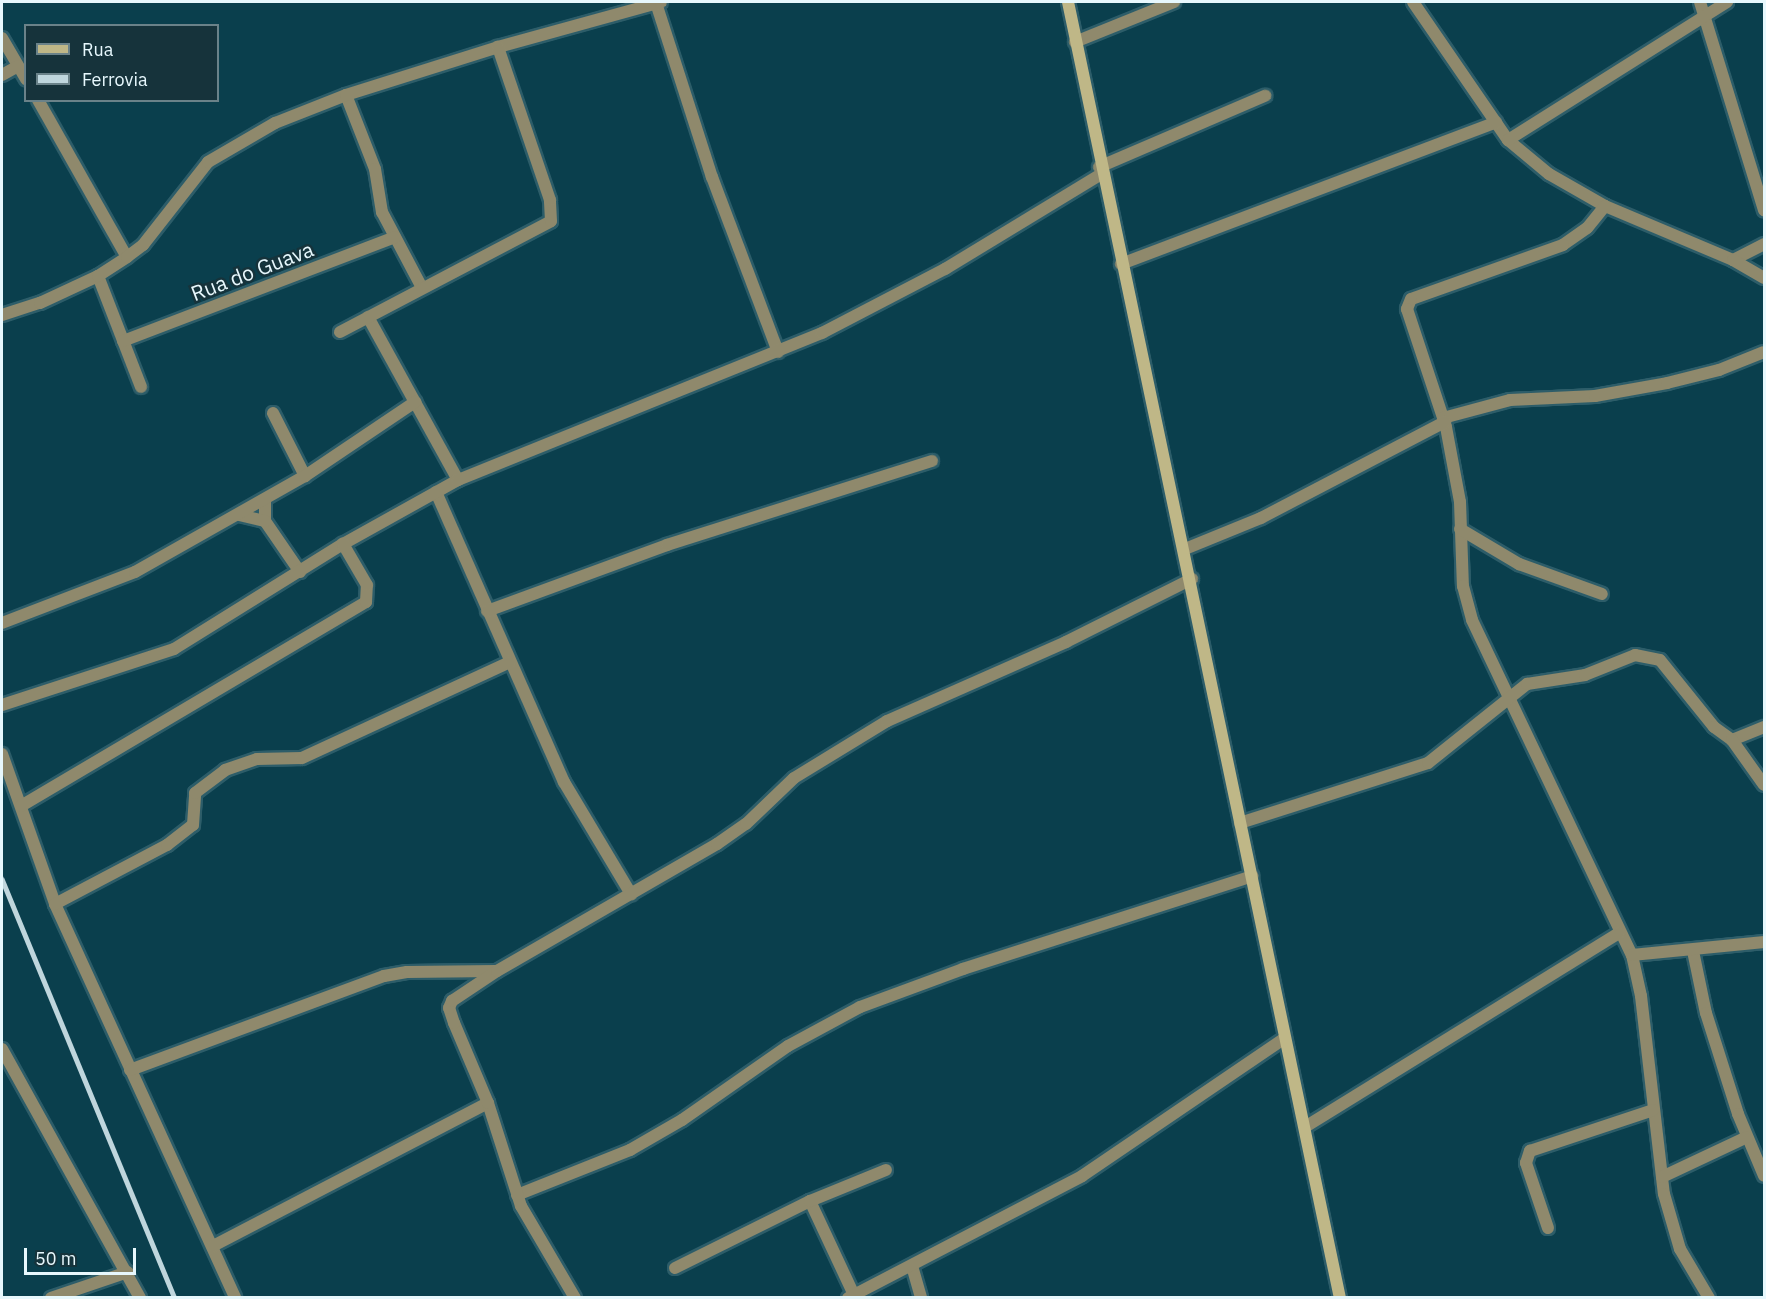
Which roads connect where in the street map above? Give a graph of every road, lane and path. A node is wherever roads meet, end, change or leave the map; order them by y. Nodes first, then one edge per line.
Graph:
1 (610, 2) edge
2 (659, 2) edge
3 (1068, 2) edge
4 (1174, 2) edge
5 (1413, 2) edge
6 (1727, 2) edge
7 (1703, 7) edge
8 (615, 15) junction
9 (2, 38) edge
10 (1075, 42) junction
11 (498, 47) junction
12 (18, 66) junction
13 (2, 75) edge
14 (24, 76) edge
15 (346, 95) junction
16 (1265, 96) dead end
17 (39, 102) edge
18 (1496, 122) junction
19 (1508, 140) junction
20 (1100, 171) junction
21 (1605, 206) junction
22 (1764, 210) edge
23 (395, 237) junction
24 (1764, 244) edge
25 (127, 257) junction
26 (1733, 260) junction
27 (1121, 264) junction
28 (98, 276) junction
29 (1764, 278) edge
30 (422, 288) junction
31 (2, 315) edge
32 (368, 317) junction
33 (340, 332) dead end
34 (123, 341) junction
35 (778, 352) junction
36 (1764, 352) edge
37 (141, 387) dead end
38 (415, 402) junction
39 (273, 413) dead end
40 (1444, 420) junction
41 (932, 461) dead end
42 (305, 476) junction
43 (458, 480) junction
44 (436, 492) junction
45 (265, 499) junction
46 (239, 515) junction
47 (265, 522) junction
48 (1460, 529) junction
49 (343, 544) junction
50 (1185, 549) junction
51 (300, 572) junction
52 (1192, 579) junction
53 (1602, 594) dead end
54 (487, 611) junction
55 (2, 622) edge
56 (510, 662) junction
57 (1510, 695) junction
58 (2, 705) edge
59 (1764, 727) edge
60 (1732, 740) junction
61 (2, 754) edge
62 (1764, 785) edge
63 (21, 806) junction
64 (1240, 823) junction
65 (1252, 876) junction
66 (631, 894) junction
67 (55, 903) junction
68 (1618, 933) junction
69 (1764, 942) edge
70 (1693, 951) junction
71 (1632, 955) junction
72 (497, 970) junction
73 (1286, 1038) junction
74 (2, 1049) edge
75 (130, 1070) junction
76 (488, 1103) junction
77 (1653, 1110) junction
78 (1305, 1127) junction
79 (1747, 1137) junction
80 (1759, 1146) edge
81 (886, 1170) dead end
82 (1764, 1176) edge
83 (1662, 1177) junction
84 (517, 1195) junction
85 (810, 1201) junction
86 (1548, 1228) dead end
87 (213, 1246) junction
88 (912, 1266) junction
89 (675, 1268) dead end
90 (128, 1272) junction
91 (851, 1296) edge
92 (51, 1298) edge
93 (140, 1298) edge
94 (235, 1298) edge
95 (575, 1298) edge
96 (921, 1298) edge
97 (1340, 1298) edge
98 (1709, 1298) edge

1 - 8 street
2 - 8 street
2 - 35 street
3 - 10 street
4 - 10 street
5 - 18 street
6 - 7 street
7 - 19 street
7 - 22 street
8 - 11 street
9 - 12 street
10 - 20 street
11 - 15 street
11 - 30 street
12 - 13 street
12 - 14 street
15 - 23 street
15 - 25 street
16 - 20 street
17 - 25 street
18 - 19 street
18 - 27 street
19 - 21 street
20 - 27 street
20 - 35 street
21 - 26 street
21 - 40 street
23 - 30 street
23 - 34 street, Rua do Guava
24 - 26 street
25 - 28 street
26 - 29 street
27 - 50 street
28 - 31 street
28 - 34 street
30 - 32 street
32 - 33 street
32 - 38 street
34 - 37 street
35 - 43 street
36 - 40 street
38 - 42 street
38 - 43 street
39 - 42 street
40 - 48 street
40 - 50 street
41 - 54 street
42 - 45 street
43 - 44 street
44 - 49 street
44 - 54 street
45 - 46 street
45 - 47 street
46 - 47 street
46 - 55 street
47 - 51 street
48 - 53 street
48 - 57 street
49 - 51 street
49 - 63 street
50 - 52 street
51 - 58 street
52 - 64 street
52 - 66 street
54 - 56 street
56 - 66 street
56 - 67 street
57 - 60 street
57 - 64 street
57 - 68 street
59 - 60 street
60 - 62 street
61 - 63 street
63 - 67 street
64 - 65 street
65 - 73 street
65 - 84 street
66 - 72 street
67 - 75 street
68 - 71 street
68 - 78 street
69 - 70 street
70 - 71 street
70 - 79 street
71 - 77 street
72 - 75 street
72 - 76 street
73 - 78 street
73 - 88 street
74 - 90 street
75 - 87 street
76 - 84 street
76 - 87 street
77 - 83 street
77 - 86 street
78 - 97 street
79 - 80 street
79 - 83 street
80 - 82 street
81 - 85 street
83 - 98 street
84 - 95 street
85 - 89 street
85 - 91 street
87 - 94 street
88 - 91 street
88 - 96 street
90 - 92 street
90 - 93 street

